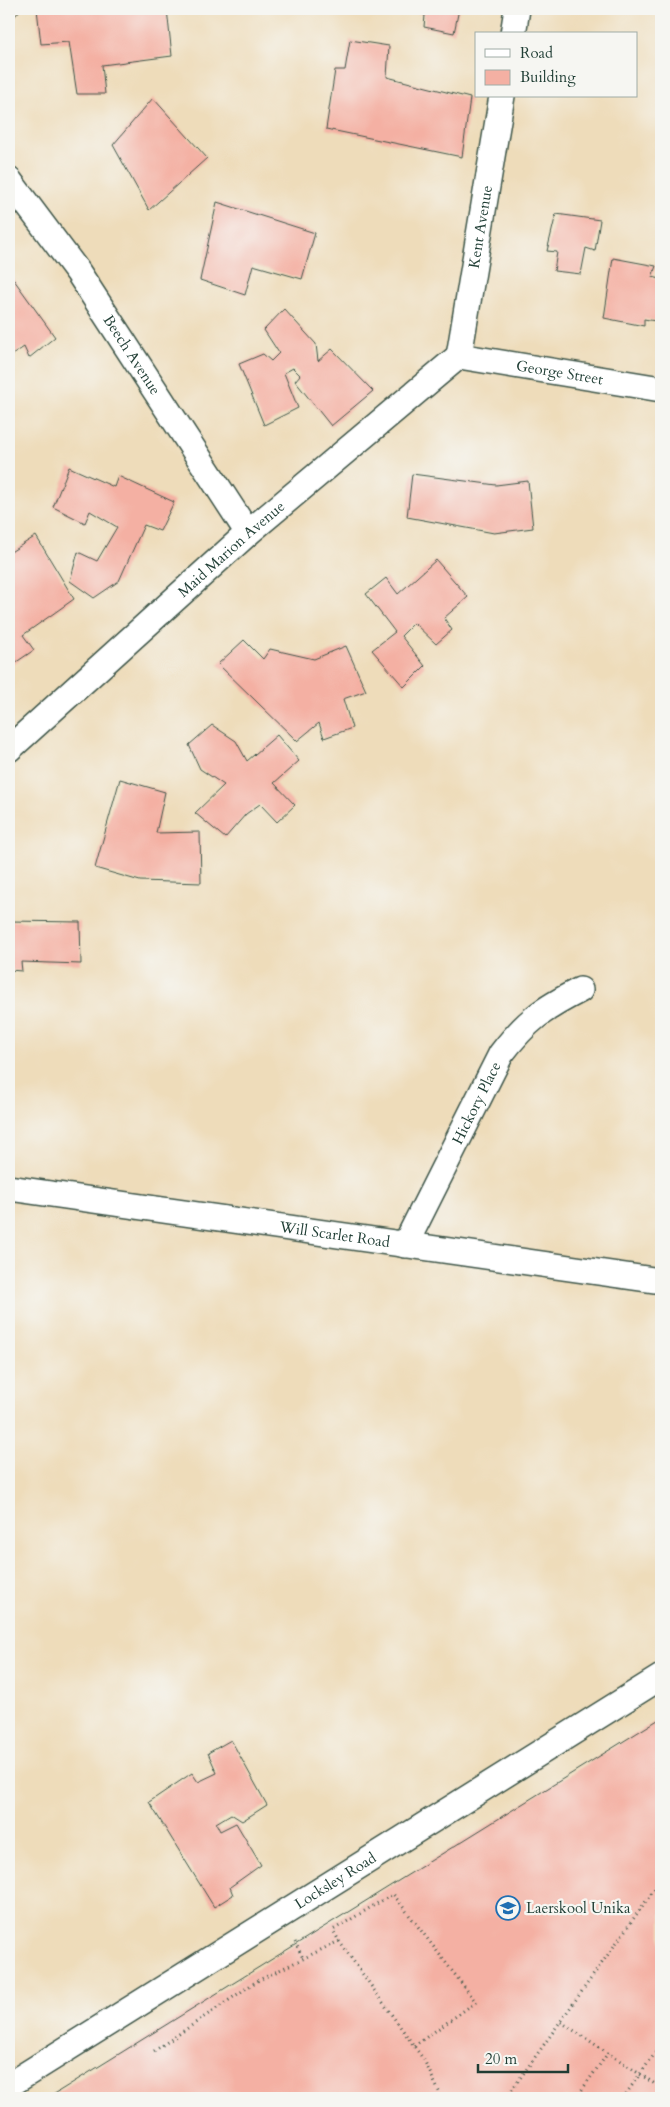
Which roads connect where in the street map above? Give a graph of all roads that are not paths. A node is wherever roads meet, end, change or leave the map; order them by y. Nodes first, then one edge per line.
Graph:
1 (517, 9) edge
2 (513, 32) edge
3 (502, 98) edge
4 (9, 180) edge
5 (458, 356) junction
6 (661, 389) edge
7 (248, 533) junction
8 (9, 749) edge
9 (580, 990) dead end
10 (9, 1188) edge
11 (405, 1245) junction
12 (661, 1281) edge
13 (661, 1677) edge
14 (9, 2084) edge

1 - 2 street
3 - 5 street, Kent Avenue
4 - 7 street, Beech Avenue
5 - 6 street, George Street
5 - 7 street, Maid Marion Avenue
7 - 8 street, Maid Marion Avenue
9 - 11 street, Hickory Place
10 - 11 street, Will Scarlet Road
11 - 12 street, Will Scarlet Road
13 - 14 street, Locksley Road

